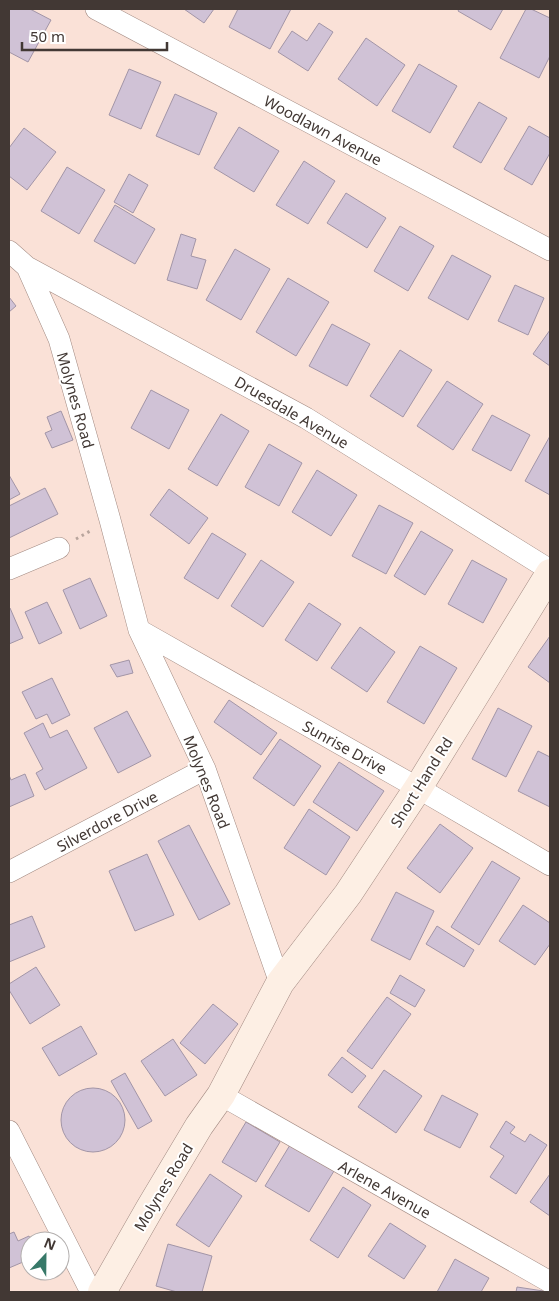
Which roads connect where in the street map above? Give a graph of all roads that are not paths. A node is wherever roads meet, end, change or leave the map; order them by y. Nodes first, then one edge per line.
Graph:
1 (96, 9) edge
2 (9, 250) edge
3 (550, 250) edge
4 (27, 267) junction
5 (59, 548) road end
6 (9, 569) edge
7 (550, 571) edge
8 (139, 630) junction
9 (205, 769) junction
10 (418, 788) junction
11 (550, 865) edge
12 (9, 872) edge
13 (280, 983) junction
14 (221, 1095) junction
15 (9, 1131) edge
16 (550, 1282) edge
17 (90, 1292) edge
18 (102, 1292) edge

1 - 3 street, Woodlawn Avenue
2 - 4 street, Molynes Road
4 - 7 street, Druesdale Avenue
4 - 8 street, Molynes Road
5 - 6 street
7 - 10 main road, Short Hand Rd
8 - 9 street, Molynes Road
8 - 10 street, Sunrise Drive
9 - 12 street, Silverdore Drive
9 - 13 street, Molynes Road
10 - 11 street, Sunrise Drive
10 - 13 main road, Short Hand Rd
13 - 14 main road, Molynes Road
14 - 16 street, Arlene Avenue
14 - 18 main road, Molynes Road
15 - 17 street

